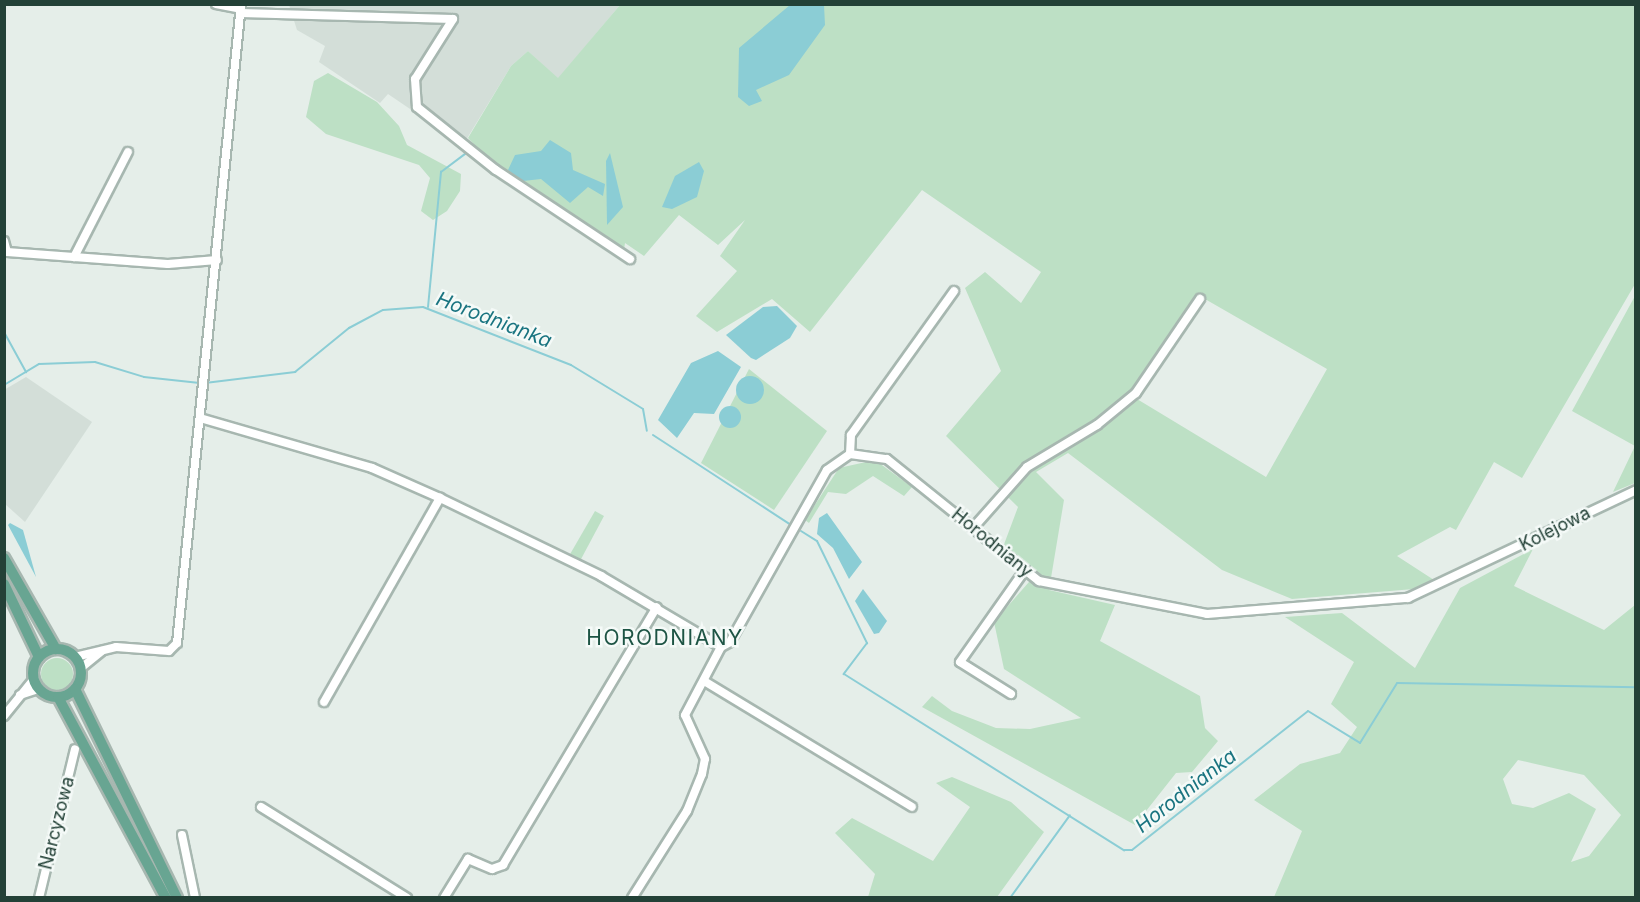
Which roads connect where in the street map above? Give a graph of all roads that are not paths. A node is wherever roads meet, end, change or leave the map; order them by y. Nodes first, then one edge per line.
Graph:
1 (216, 4) edge
2 (241, 9) edge
3 (128, 152) dead end
4 (4, 241) edge
5 (6, 252) edge
6 (75, 257) junction
7 (630, 259) dead end
8 (217, 260) junction
9 (954, 291) dead end
10 (1200, 299) dead end
11 (200, 418) junction
12 (850, 454) junction
13 (1635, 490) edge
14 (440, 498) junction
15 (973, 528) junction
16 (4, 558) edge
17 (1025, 570) junction
18 (1475, 570) joint
19 (4, 584) edge
20 (657, 607) junction
21 (721, 647) junction
22 (56, 649) junction
23 (103, 650) junction
24 (39, 657) junction
25 (75, 657) junction
26 (81, 668) junction
27 (704, 681) junction
28 (37, 684) junction
29 (75, 689) junction
30 (1011, 694) dead end
31 (58, 697) junction
32 (324, 702) dead end
33 (4, 716) edge
34 (75, 749) dead end
35 (261, 807) dead end
36 (912, 807) dead end
37 (182, 836) dead end
38 (39, 897) edge
39 (166, 897) edge
40 (177, 897) edge
41 (195, 897) edge
42 (407, 897) edge
43 (444, 897) edge
44 (632, 897) edge

1 - 2 street
2 - 7 street
2 - 8 street
3 - 6 street
4 - 5 street
5 - 6 street
6 - 8 street
8 - 11 street
9 - 12 street
10 - 15 street
11 - 14 street
11 - 23 street
12 - 15 street, Horodniany
12 - 21 street
13 - 18 street, Kolejowa
14 - 20 street
14 - 32 street
15 - 17 street, Horodniany
16 - 22 main road
17 - 18 street, Horodniany
17 - 30 street
19 - 24 main road
20 - 21 street
20 - 43 street
21 - 27 street
22 - 24 main road
22 - 25 main road
23 - 25 street
23 - 26 street
24 - 28 main road
25 - 26 main road
26 - 29 main road
27 - 36 street
27 - 44 street
28 - 31 main road
28 - 33 street
29 - 31 main road
29 - 40 main road
31 - 39 main road
34 - 38 street, Narcyzowa
35 - 42 street
37 - 41 street

